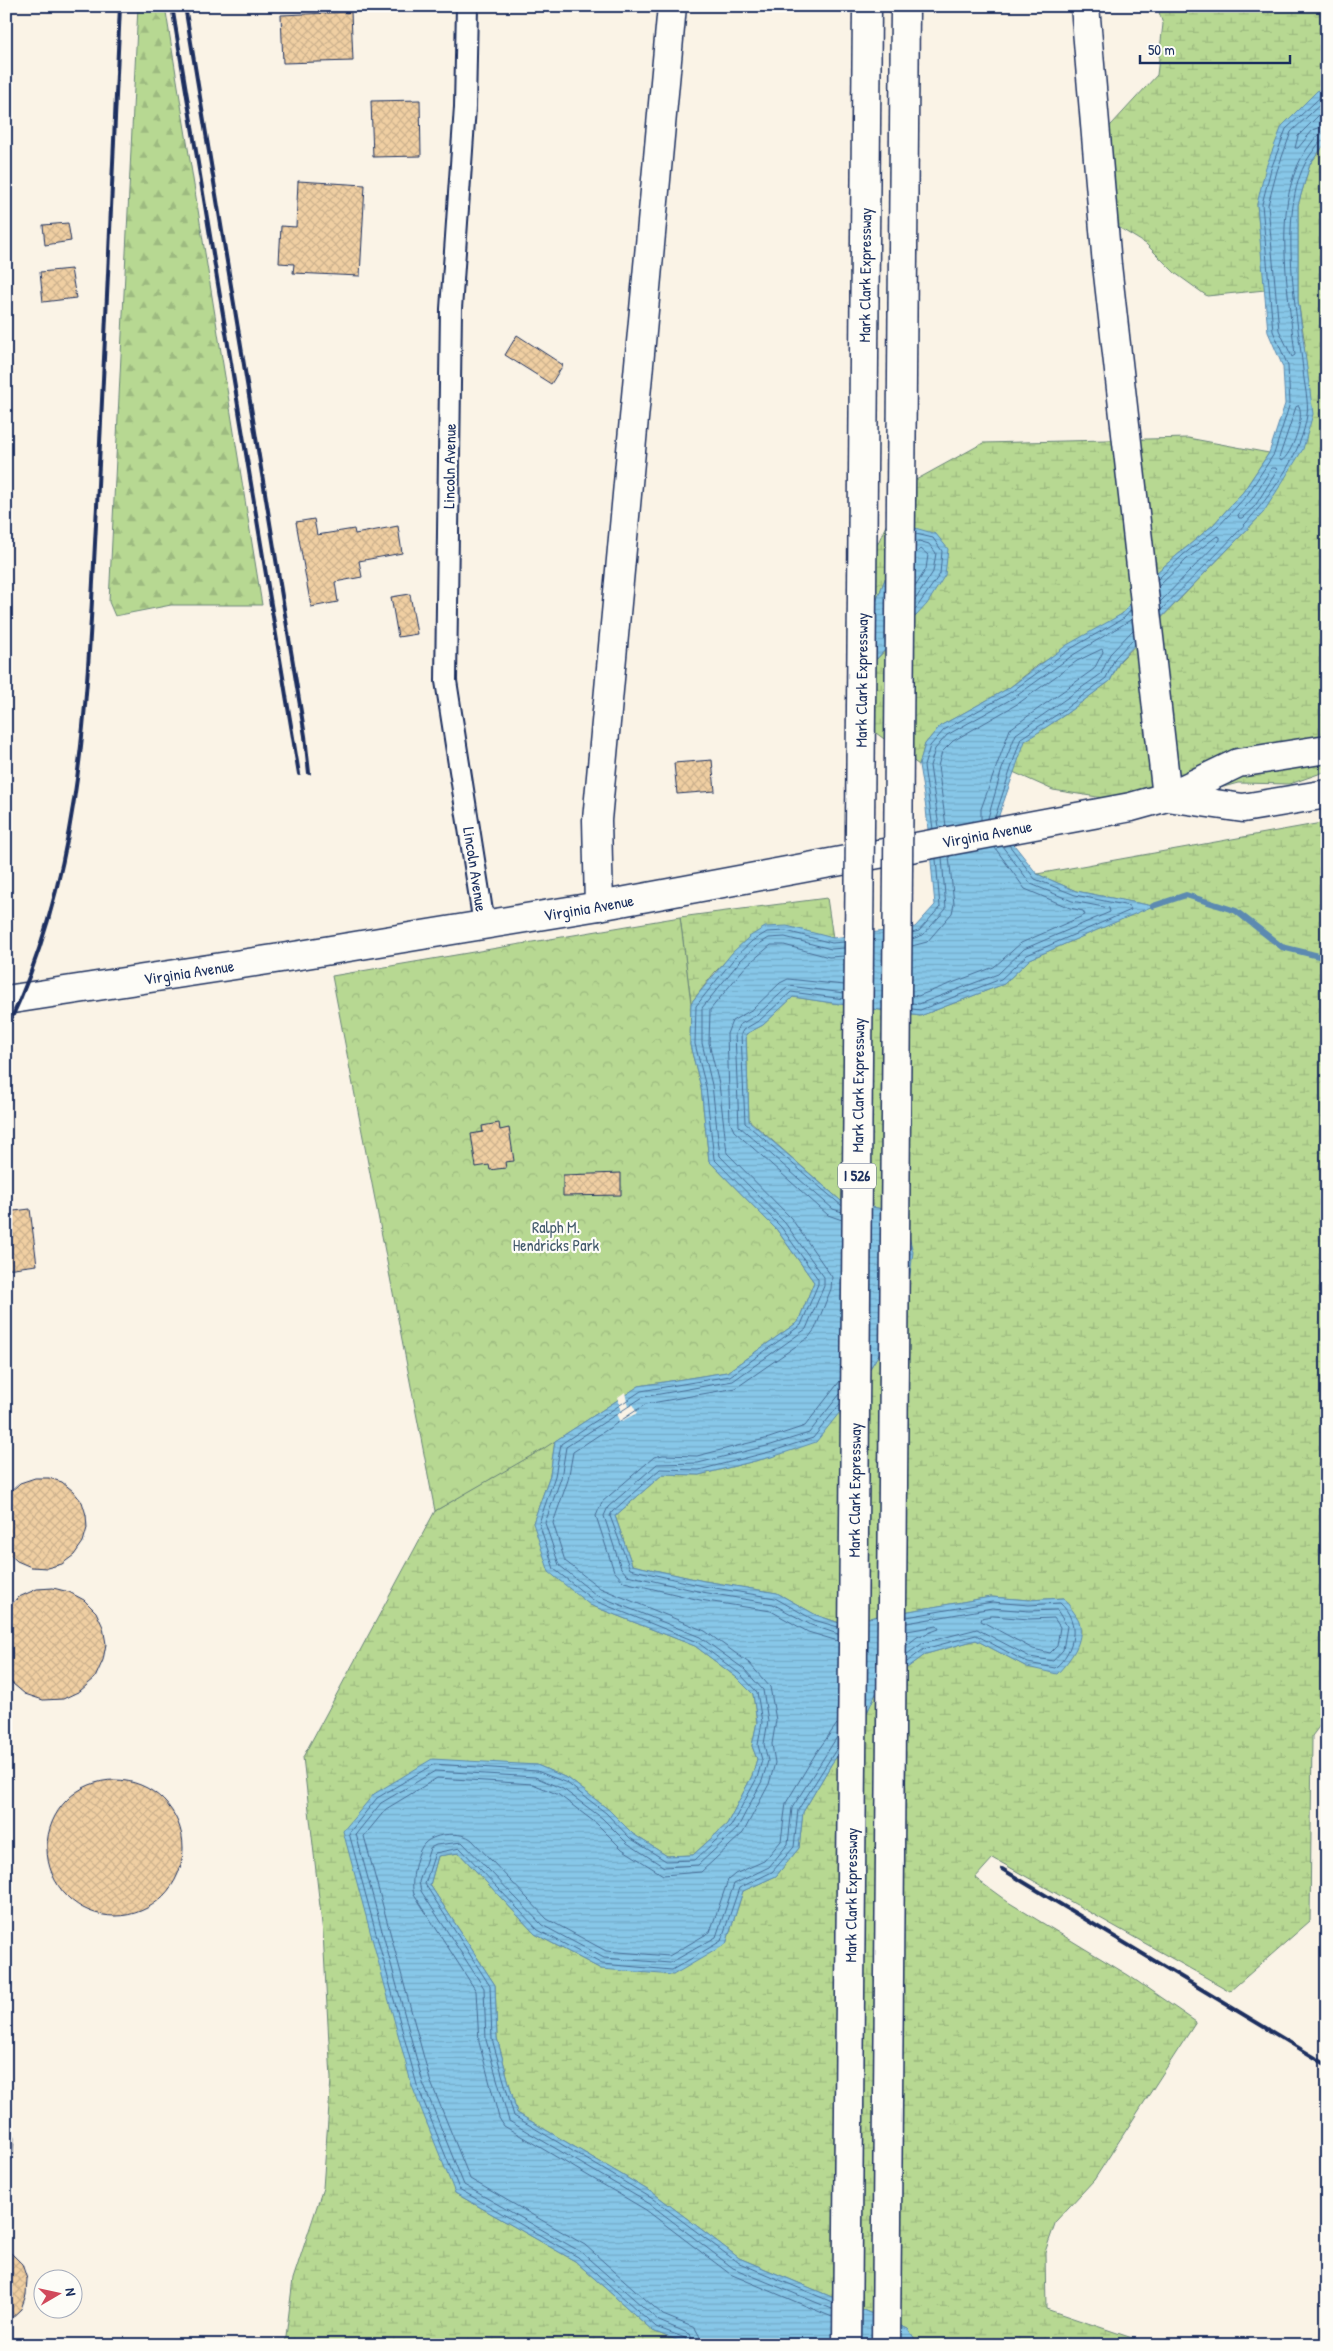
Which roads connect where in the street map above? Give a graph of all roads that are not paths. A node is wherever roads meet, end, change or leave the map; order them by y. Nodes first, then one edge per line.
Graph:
1 (467, 6) edge
2 (672, 6) edge
3 (867, 6) edge
4 (905, 6) edge
5 (1085, 6) edge
6 (1327, 749) edge
7 (1327, 794) edge
8 (1167, 797) junction
9 (599, 906) junction
10 (484, 924) junction
11 (6, 1000) edge
12 (847, 2345) edge
13 (886, 2345) edge

1 - 10 street, Lincoln Avenue
2 - 9 main road
3 - 12 main road, Mark Clark Expressway / I 526, bridge
4 - 13 main road, I 526, bridge
5 - 8 main road
6 - 8 main road, Virginia Avenue
7 - 8 main road, Virginia Avenue
8 - 9 main road, Virginia Avenue, bridge
9 - 10 main road, Virginia Avenue
10 - 11 main road, Virginia Avenue

